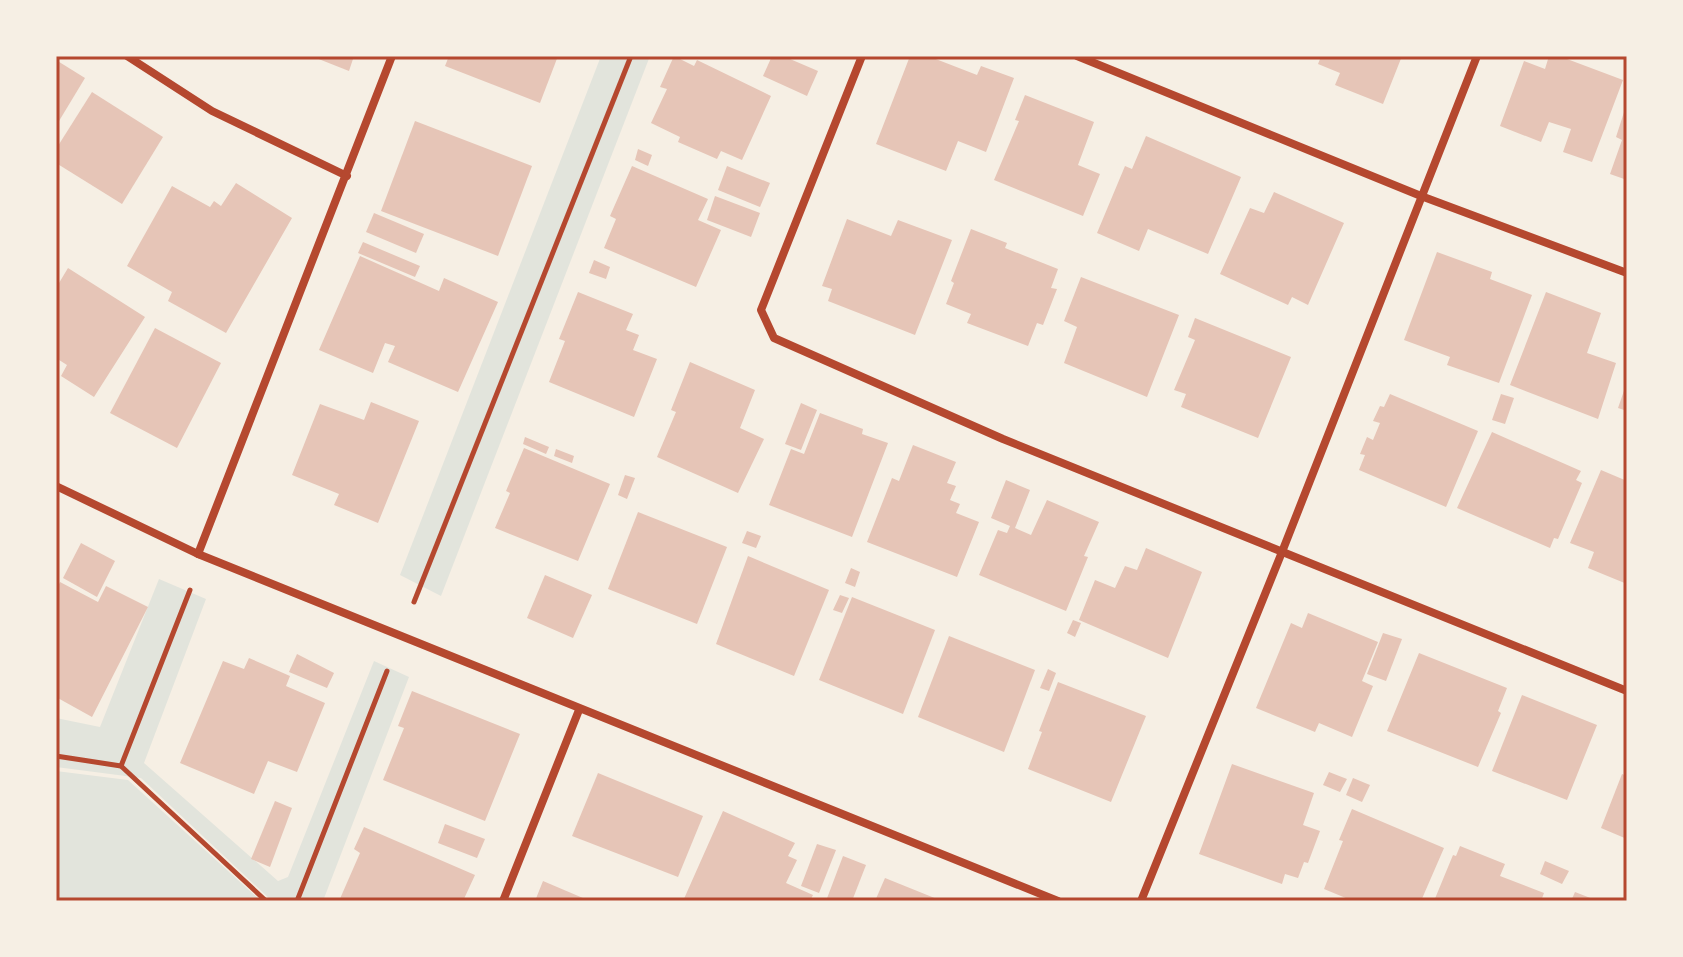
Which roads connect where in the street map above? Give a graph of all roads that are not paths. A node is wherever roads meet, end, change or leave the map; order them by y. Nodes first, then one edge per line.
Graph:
1 (127, 56) edge
2 (392, 56) edge
3 (862, 56) edge
4 (1077, 56) edge
5 (1477, 56) edge
6 (347, 176) junction
7 (1421, 196) junction
8 (1627, 273) edge
9 (56, 486) edge
10 (1282, 552) junction
11 (198, 554) junction
12 (1627, 691) edge
13 (579, 710) junction
14 (503, 901) edge
15 (1058, 901) edge
16 (1141, 901) edge

1 - 6 street
2 - 6 street
3 - 10 street
4 - 7 street
5 - 7 street
6 - 11 street
7 - 8 street
7 - 10 street
9 - 11 street
10 - 12 street
10 - 16 street
11 - 13 street
13 - 14 street
13 - 15 street

